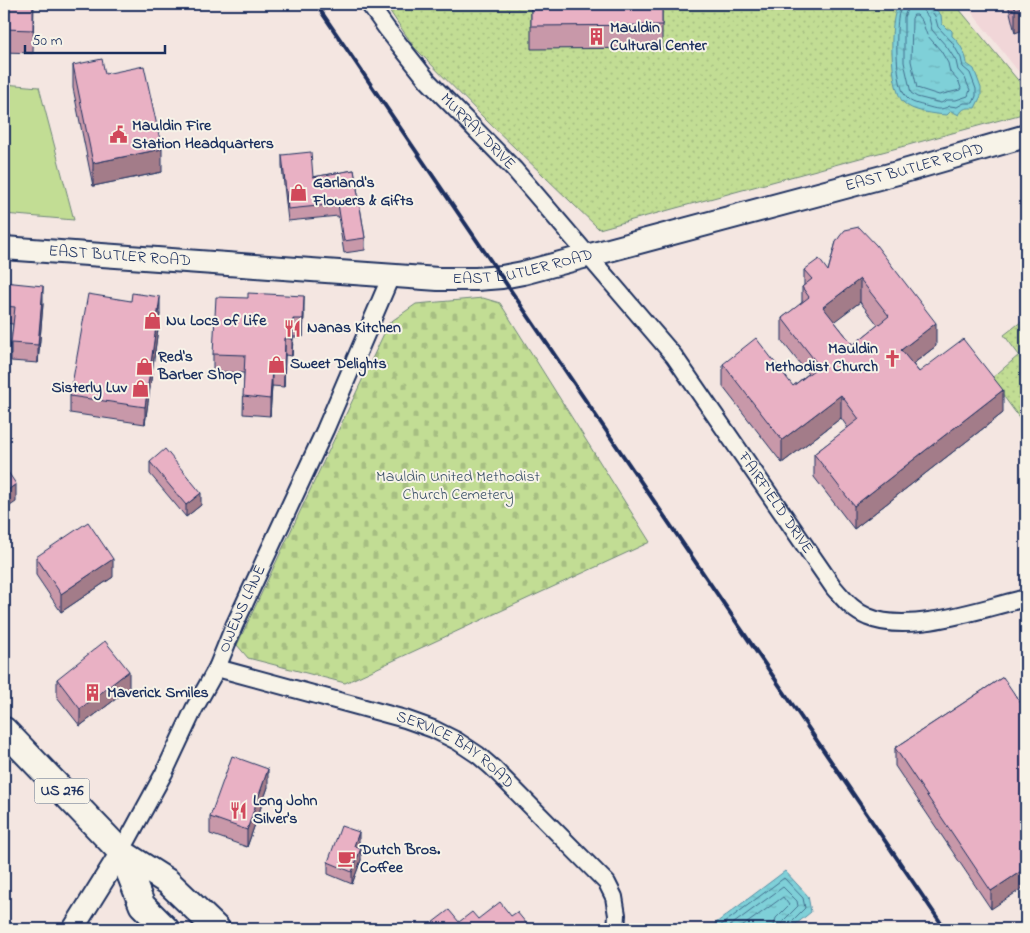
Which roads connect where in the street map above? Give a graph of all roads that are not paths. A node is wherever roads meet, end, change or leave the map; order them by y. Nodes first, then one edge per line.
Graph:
1 (369, 4) edge
2 (1026, 136) edge
3 (4, 248) edge
4 (589, 256) junction
5 (391, 276) junction
6 (1026, 598) edge
7 (218, 668) junction
8 (4, 730) edge
9 (121, 852) junction
10 (73, 929) edge
11 (166, 929) edge
12 (217, 929) edge
13 (616, 929) edge

1 - 4 street, MURRAY DRIVE
2 - 4 main road, EAST BUTLER ROAD
3 - 5 main road, EAST BUTLER ROAD
4 - 5 main road, EAST BUTLER ROAD
4 - 6 street, FAIRFIELD DRIVE
5 - 7 street, OWENS LANE
7 - 9 street, OWENS LANE
7 - 13 street, SERVICE BAY ROAD
8 - 9 main road, US 276
9 - 10 street, OWENS LANE
9 - 11 main road, US 276
9 - 12 main road, US 276

